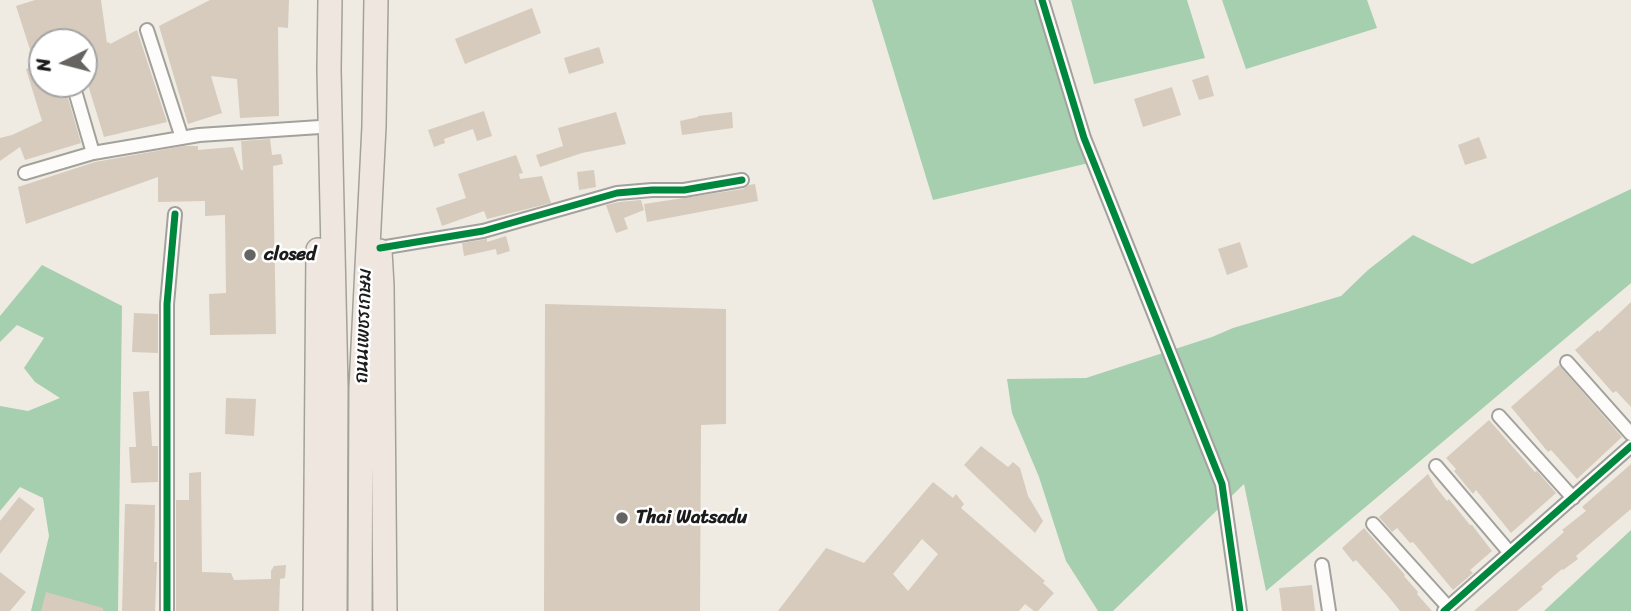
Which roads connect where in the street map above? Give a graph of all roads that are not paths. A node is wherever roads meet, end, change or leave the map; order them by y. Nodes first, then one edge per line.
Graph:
1 (330, 0) edge
2 (376, 0) edge
3 (1042, 0) edge
4 (147, 30) dead end
5 (330, 70) junction
6 (77, 98) edge
7 (374, 125) junction
8 (320, 127) junction
9 (182, 138) junction
10 (93, 153) junction
11 (25, 173) dead end
12 (742, 180) dead end
13 (175, 214) dead end
14 (380, 248) junction
15 (1567, 362) dead end
16 (1499, 416) dead end
17 (1631, 434) edge
18 (1631, 446) edge
19 (1436, 466) dead end
20 (1573, 498) junction
21 (1373, 524) dead end
22 (1510, 552) junction
23 (1322, 565) dead end
24 (1446, 609) edge
25 (167, 611) edge
26 (315, 611) edge
27 (335, 611) edge
28 (360, 611) edge
29 (385, 611) edge
30 (1241, 611) edge
31 (1329, 611) edge

1 - 5 highway, ถนนเพชรเกษม
2 - 7 highway, ถนนเพชรเกษม
3 - 30 street
4 - 9 street
5 - 8 highway
5 - 27 highway, ถนนเพชรเกษม
6 - 10 street
7 - 14 highway
7 - 28 highway, ถนนเพชรเกษม
8 - 9 street
8 - 26 highway
9 - 10 street
10 - 11 street
12 - 14 street
13 - 25 street
14 - 29 highway
15 - 17 street
16 - 20 street
18 - 20 street
19 - 22 street
20 - 22 street
21 - 24 street
22 - 24 street
23 - 31 street

